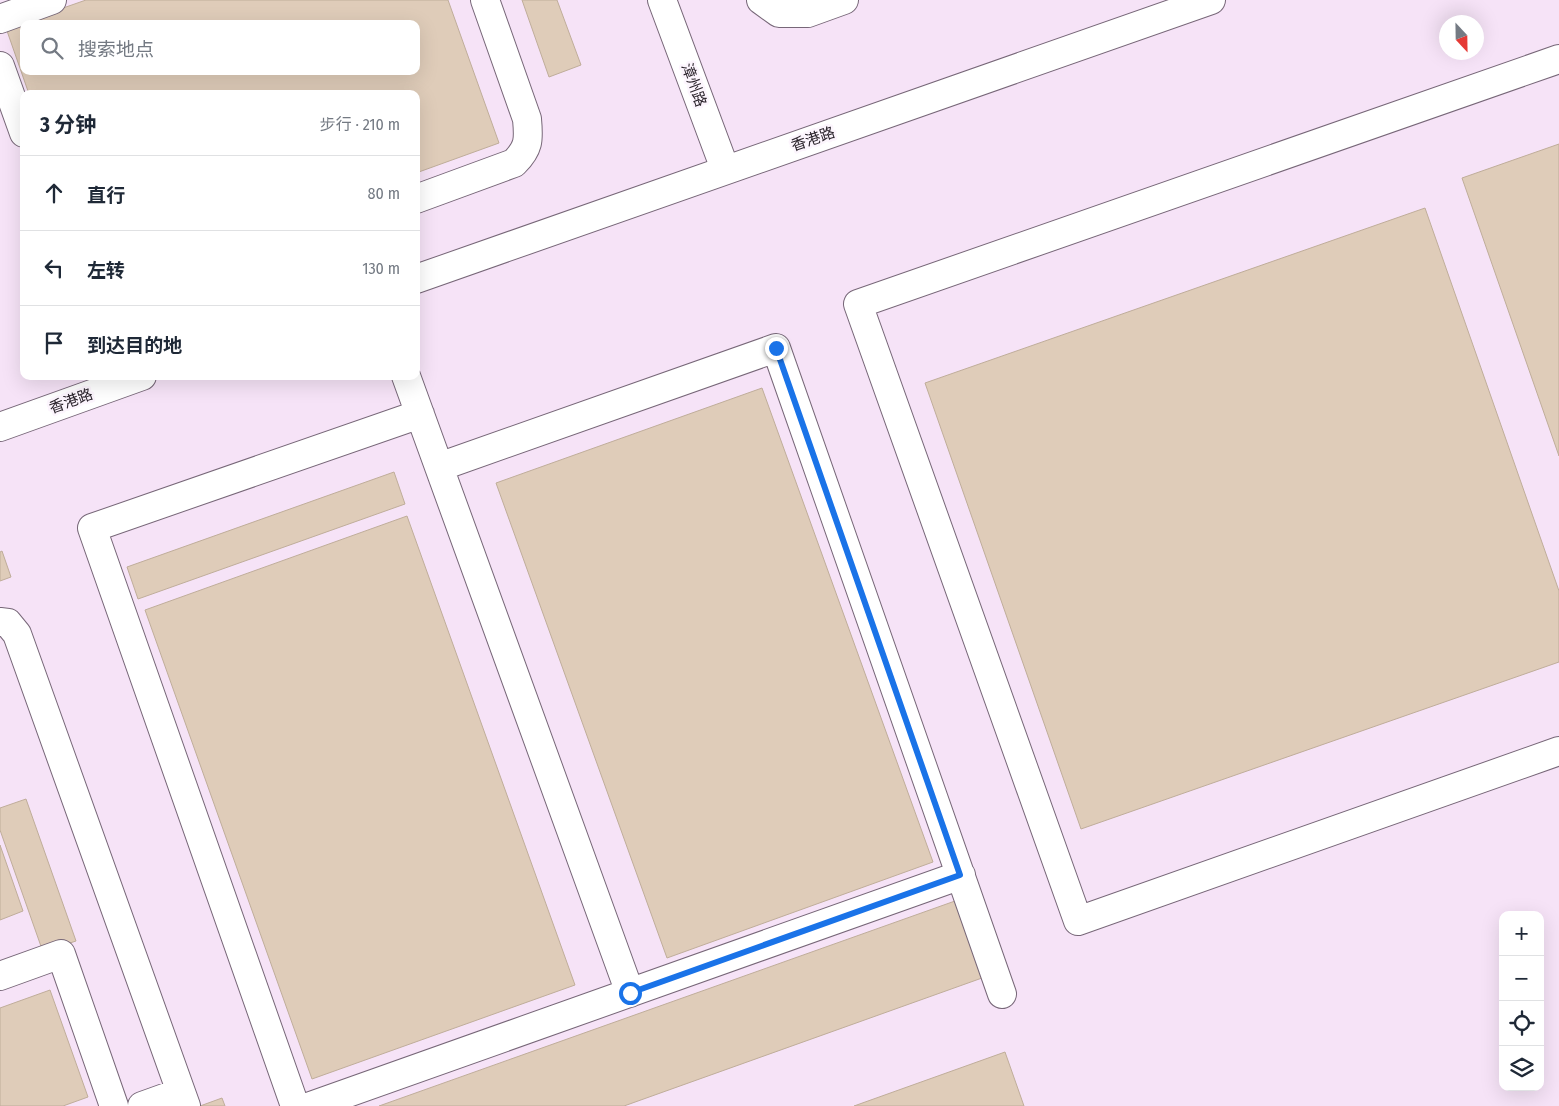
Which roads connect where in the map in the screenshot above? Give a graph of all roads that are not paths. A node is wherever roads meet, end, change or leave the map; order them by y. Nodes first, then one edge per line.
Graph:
1 (52, 0) edge
2 (485, 0) edge
3 (662, 0) edge
4 (761, 0) edge
5 (844, 0) edge
6 (1200, 2) edge
7 (0, 18) edge
8 (1559, 59) edge
9 (0, 66) edge
10 (20, 122) edge
11 (725, 169) junction
12 (420, 198) edge
13 (420, 278) edge
14 (131, 380) edge
15 (407, 380) edge
16 (420, 414) junction
17 (0, 426) edge
18 (439, 467) junction
19 (0, 622) edge
20 (1559, 751) edge
21 (960, 875) junction
22 (0, 976) edge
23 (630, 993) junction
24 (1002, 994) dead end
25 (183, 1099) edge
26 (114, 1106) edge
27 (142, 1106) edge
28 (294, 1106) edge
29 (311, 1106) edge

1 - 7 street
2 - 12 street
3 - 11 street, 漳州路
4 - 5 street
6 - 11 street, 香港路
8 - 20 street
9 - 10 street
11 - 13 street, 香港路
14 - 17 street, 香港路
15 - 16 street
16 - 18 street
16 - 28 street
18 - 21 street
18 - 23 street
19 - 25 street
21 - 23 street
21 - 24 street
22 - 26 street
23 - 29 street
25 - 27 street

